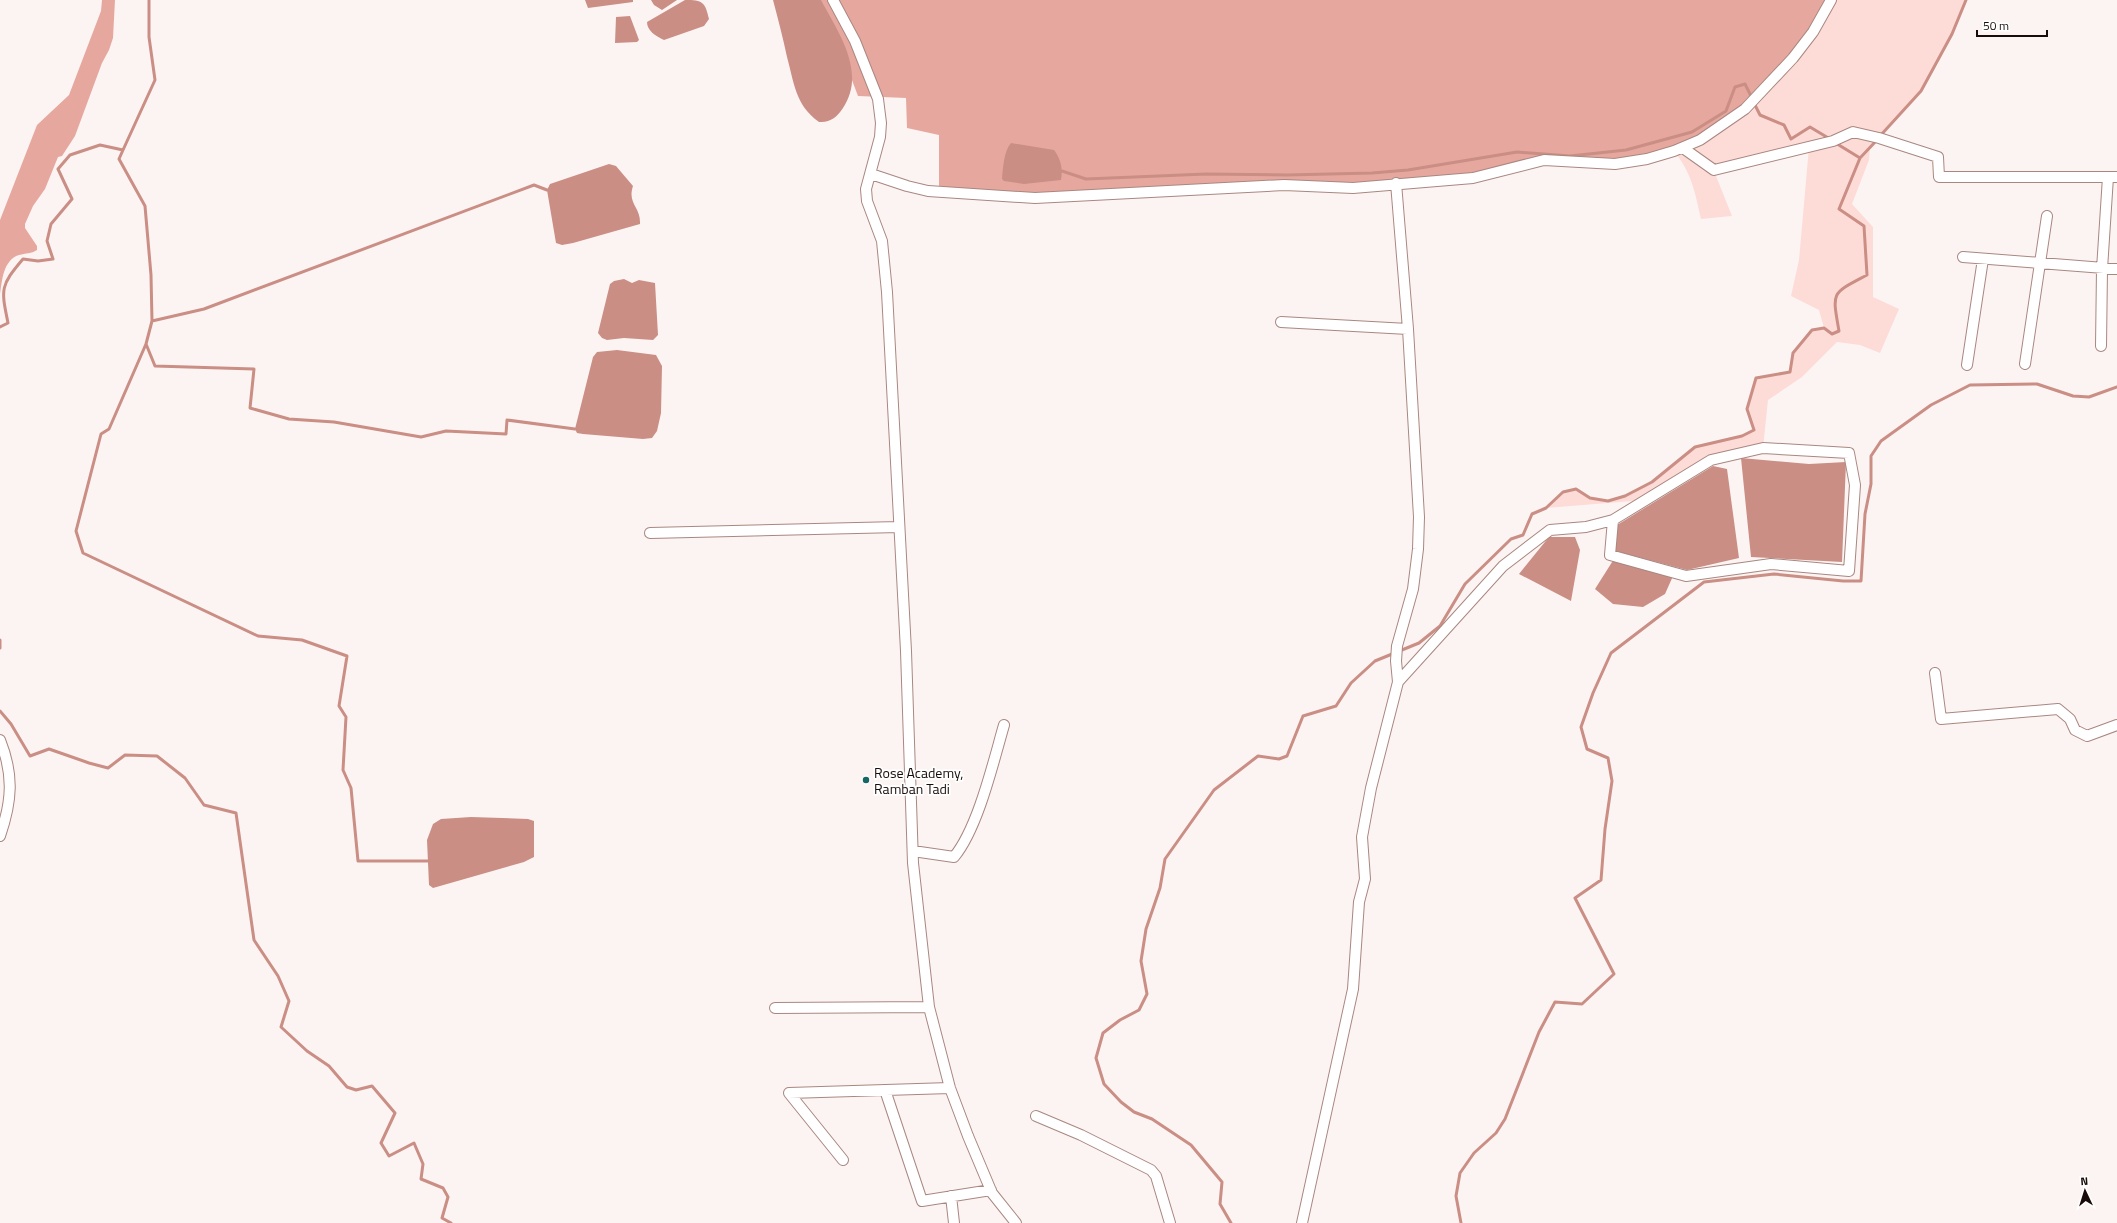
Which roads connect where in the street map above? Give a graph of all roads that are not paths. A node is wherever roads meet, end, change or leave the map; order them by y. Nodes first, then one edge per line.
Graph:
1 (833, 0) edge
2 (1831, 0) edge
3 (1683, 148) junction
4 (872, 174) junction
5 (2113, 177) edge
6 (1396, 183) junction
7 (2047, 216) dead end
8 (1963, 257) dead end
9 (1983, 259) junction
10 (2040, 264) junction
11 (2102, 269) junction
12 (2117, 269) edge
13 (1281, 322) dead end
14 (1408, 330) junction
15 (2101, 346) dead end
16 (2025, 364) dead end
17 (1967, 365) dead end
18 (1612, 520) junction
19 (899, 528) junction
20 (650, 533) dead end
21 (1935, 673) dead end
22 (1398, 682) junction
23 (2117, 724) edge
24 (1004, 725) dead end
25 (0, 740) edge
26 (0, 836) edge
27 (913, 851) junction
28 (929, 1007) junction
29 (775, 1008) dead end
30 (950, 1088) junction
31 (885, 1090) junction
32 (1036, 1116) dead end
33 (843, 1160) dead end
34 (991, 1190) junction
35 (951, 1196) junction
36 (954, 1223) edge
37 (1016, 1223) edge
38 (1170, 1223) edge
39 (1302, 1223) edge

1 - 4 street
2 - 3 street
3 - 5 street
3 - 6 street
4 - 6 street
4 - 19 street
5 - 11 street
6 - 14 street
7 - 10 street
8 - 9 street
9 - 10 street
9 - 17 street
10 - 11 street
10 - 16 street
11 - 12 street
11 - 15 street
13 - 14 street
14 - 22 street
18 - 18 street
18 - 22 street
19 - 20 street
19 - 27 street
21 - 23 street
22 - 39 street
24 - 27 street
25 - 26 street
27 - 28 street
28 - 29 street
28 - 30 street
30 - 31 street
30 - 34 street
31 - 33 street
31 - 35 street
32 - 38 street
34 - 35 street
34 - 37 street
35 - 36 street

